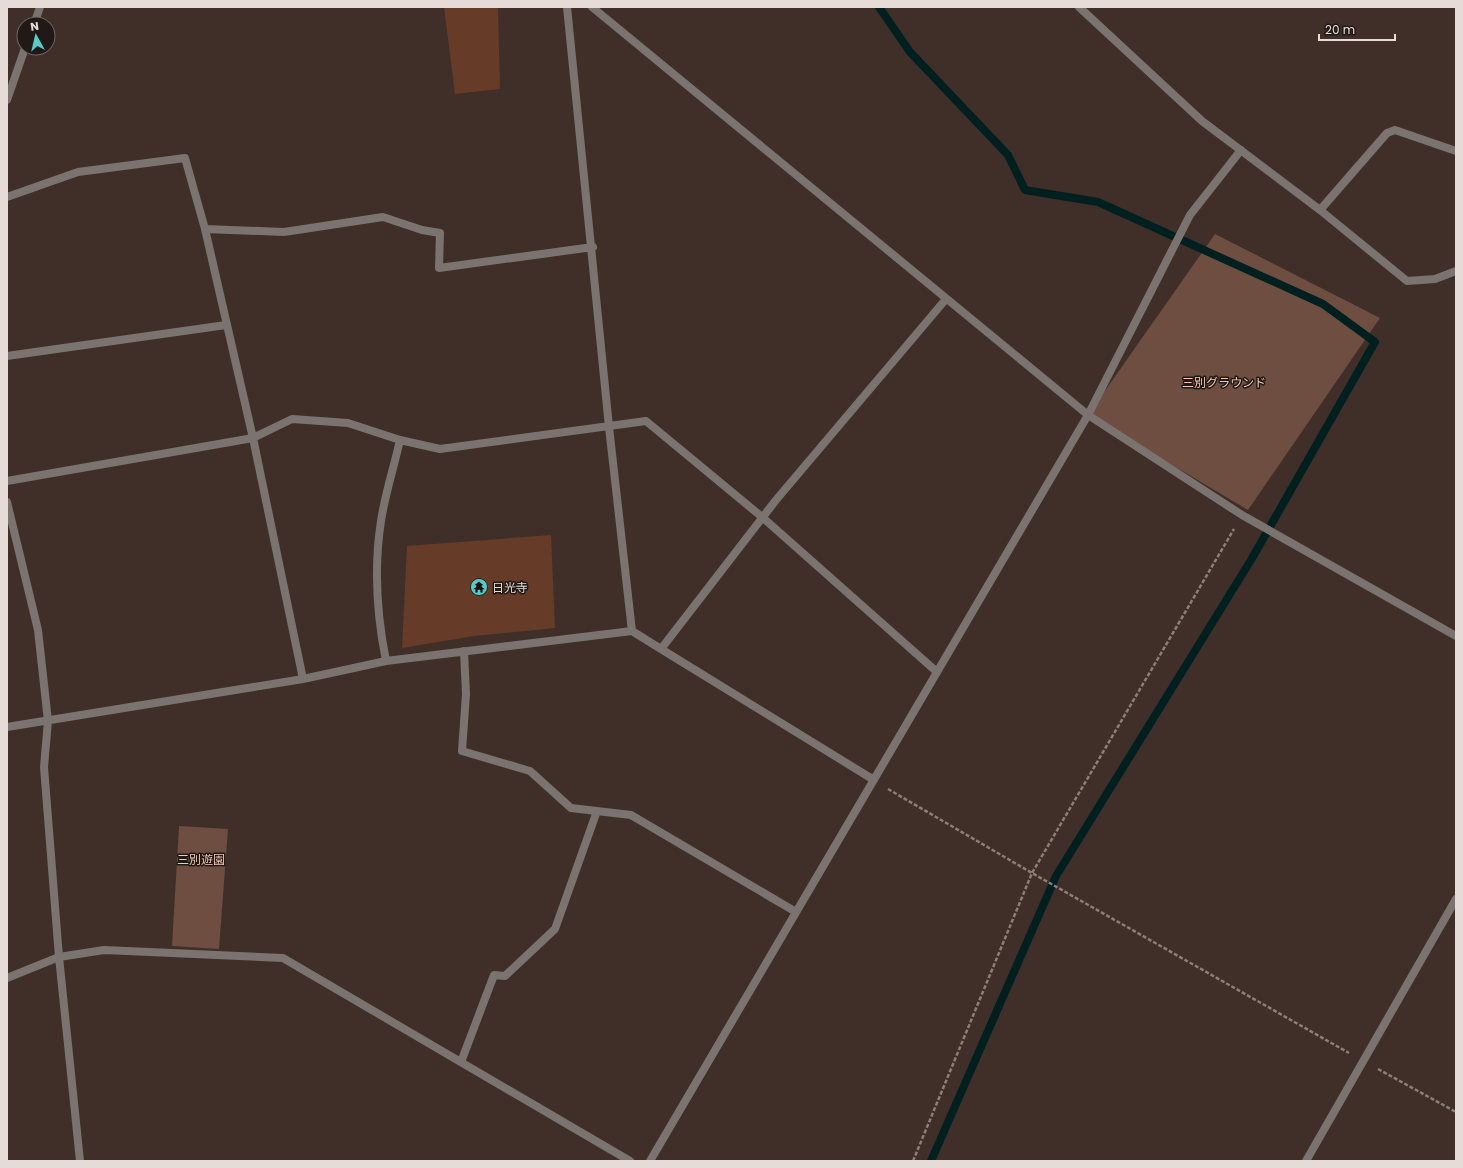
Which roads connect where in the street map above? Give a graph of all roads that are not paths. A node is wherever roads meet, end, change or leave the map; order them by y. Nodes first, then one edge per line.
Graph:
1 (567, 7) edge
2 (592, 7) edge
3 (1079, 7) edge
4 (22, 56) edge
5 (7, 100) edge
6 (1241, 150) junction
7 (1456, 151) edge
8 (7, 197) edge
9 (1320, 210) junction
10 (205, 229) junction
11 (593, 247) junction
12 (1456, 271) edge
13 (946, 299) junction
14 (226, 325) junction
15 (7, 356) edge
16 (1088, 415) junction
17 (610, 427) junction
18 (253, 438) junction
19 (400, 440) junction
20 (7, 480) edge
21 (7, 502) edge
22 (762, 517) junction
23 (632, 631) junction
24 (1456, 636) edge
25 (660, 650) junction
26 (464, 652) junction
27 (386, 661) junction
28 (938, 672) junction
29 (303, 679) junction
30 (48, 721) junction
31 (7, 727) edge
32 (874, 780) junction
33 (597, 811) junction
34 (1456, 899) edge
35 (796, 912) junction
36 (59, 957) junction
37 (7, 978) edge
38 (461, 1062) junction
39 (80, 1161) edge
40 (630, 1161) edge
41 (650, 1161) edge
42 (1306, 1161) edge

1 - 11 street
2 - 13 street
3 - 6 street
4 - 5 street
6 - 9 street
6 - 16 street
7 - 9 street
8 - 10 street
9 - 12 street
10 - 11 street
10 - 14 street
11 - 17 street
13 - 16 street
13 - 22 street
14 - 15 street
14 - 18 street
16 - 24 street
16 - 28 street
17 - 19 street
17 - 22 street
17 - 23 street
18 - 19 street
18 - 20 street
18 - 29 street
19 - 27 street
21 - 30 street
22 - 25 street
22 - 28 street
23 - 25 street
23 - 26 street
25 - 32 street
26 - 27 street
26 - 33 street
27 - 29 street
28 - 32 street
29 - 30 street
30 - 31 street
30 - 36 street
32 - 35 street
33 - 35 street
33 - 38 street
34 - 42 street
35 - 41 street
36 - 37 street
36 - 38 street
36 - 39 street
38 - 40 street

